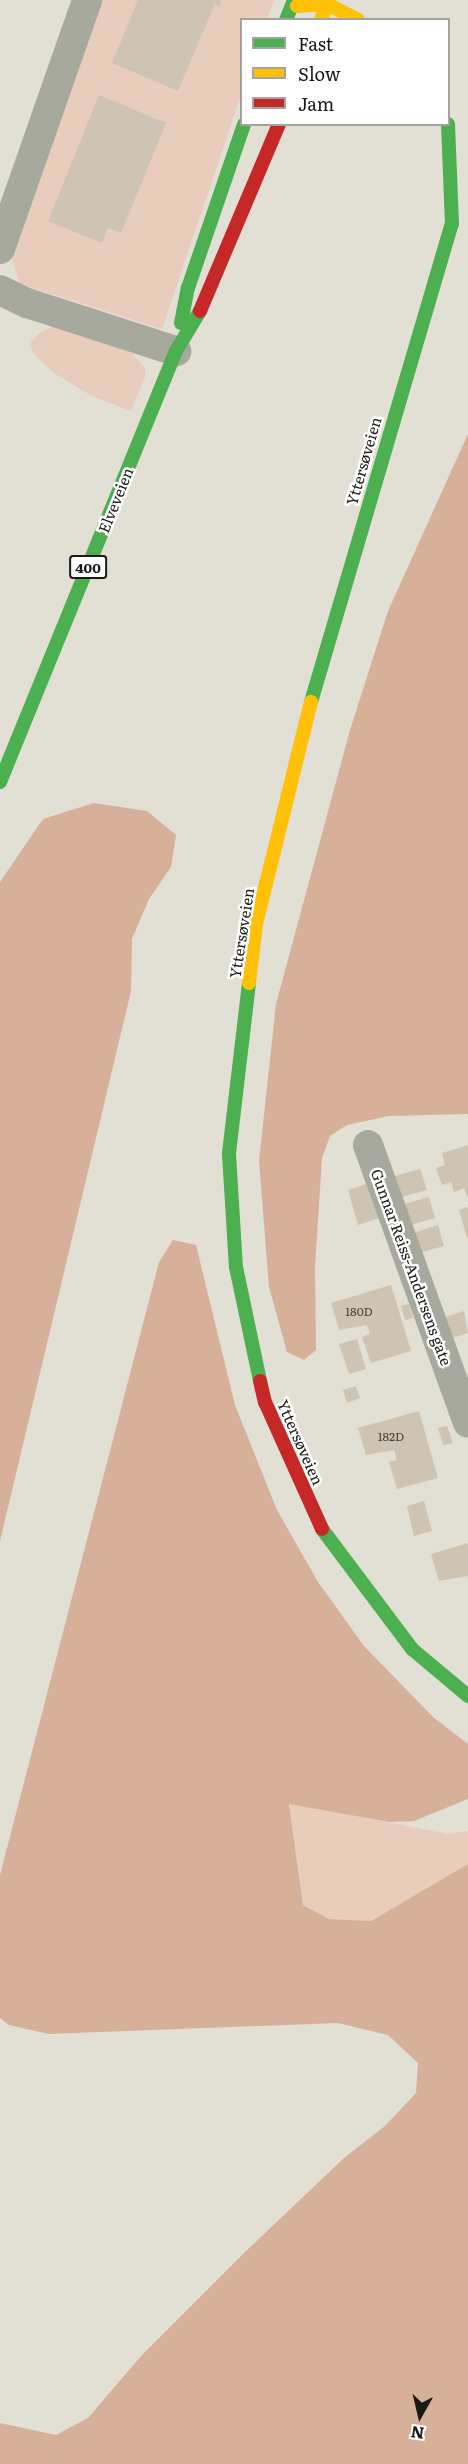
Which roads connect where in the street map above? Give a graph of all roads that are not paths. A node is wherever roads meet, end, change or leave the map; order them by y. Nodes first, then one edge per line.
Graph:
1 (87, 0) edge
2 (327, 2) edge
3 (293, 3) edge
4 (287, 18) edge
5 (304, 18) edge
6 (322, 18) edge
7 (355, 18) edge
8 (243, 126) edge
9 (278, 126) edge
10 (448, 126) edge
11 (0, 249) edge
12 (0, 290) edge
13 (176, 351) junction
14 (0, 782) edge
15 (368, 1145) dead end
16 (468, 1423) edge
17 (468, 1696) edge

1 - 11 street
2 - 3 main road
2 - 6 main road
2 - 7 main road
3 - 4 main road
3 - 5 main road
8 - 13 main road, Elveveien / 400
9 - 13 main road, Elveveien / 400
10 - 17 main road, Yttersøveien
12 - 13 street
13 - 14 main road, Elveveien / 400
15 - 16 street, Gunnar Reiss-Andersens gate

